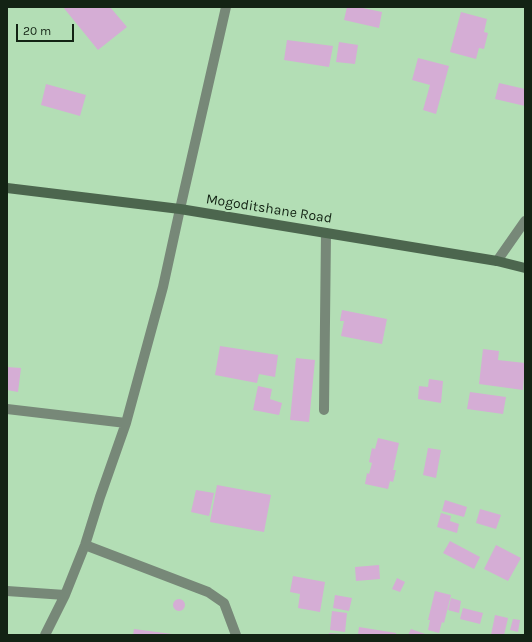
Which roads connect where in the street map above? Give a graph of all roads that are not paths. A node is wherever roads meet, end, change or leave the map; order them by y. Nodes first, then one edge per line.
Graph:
1 (226, 7) edge
2 (7, 188) edge
3 (180, 209) junction
4 (525, 221) edge
5 (326, 233) junction
6 (496, 261) junction
7 (525, 268) edge
8 (7, 409) edge
9 (324, 410) dead end
10 (126, 423) junction
11 (85, 544) junction
12 (7, 591) edge
13 (65, 595) junction
14 (45, 635) edge
15 (236, 635) edge

1 - 3 street
2 - 3 main road, Mogoditshane Road
3 - 5 main road, Mogoditshane Road
3 - 10 street
4 - 6 street
5 - 6 main road, Mogoditshane Road
5 - 9 street
6 - 7 main road, Mogoditshane Road
8 - 10 street
10 - 11 street
11 - 13 street
11 - 15 street
12 - 13 street
13 - 14 street

